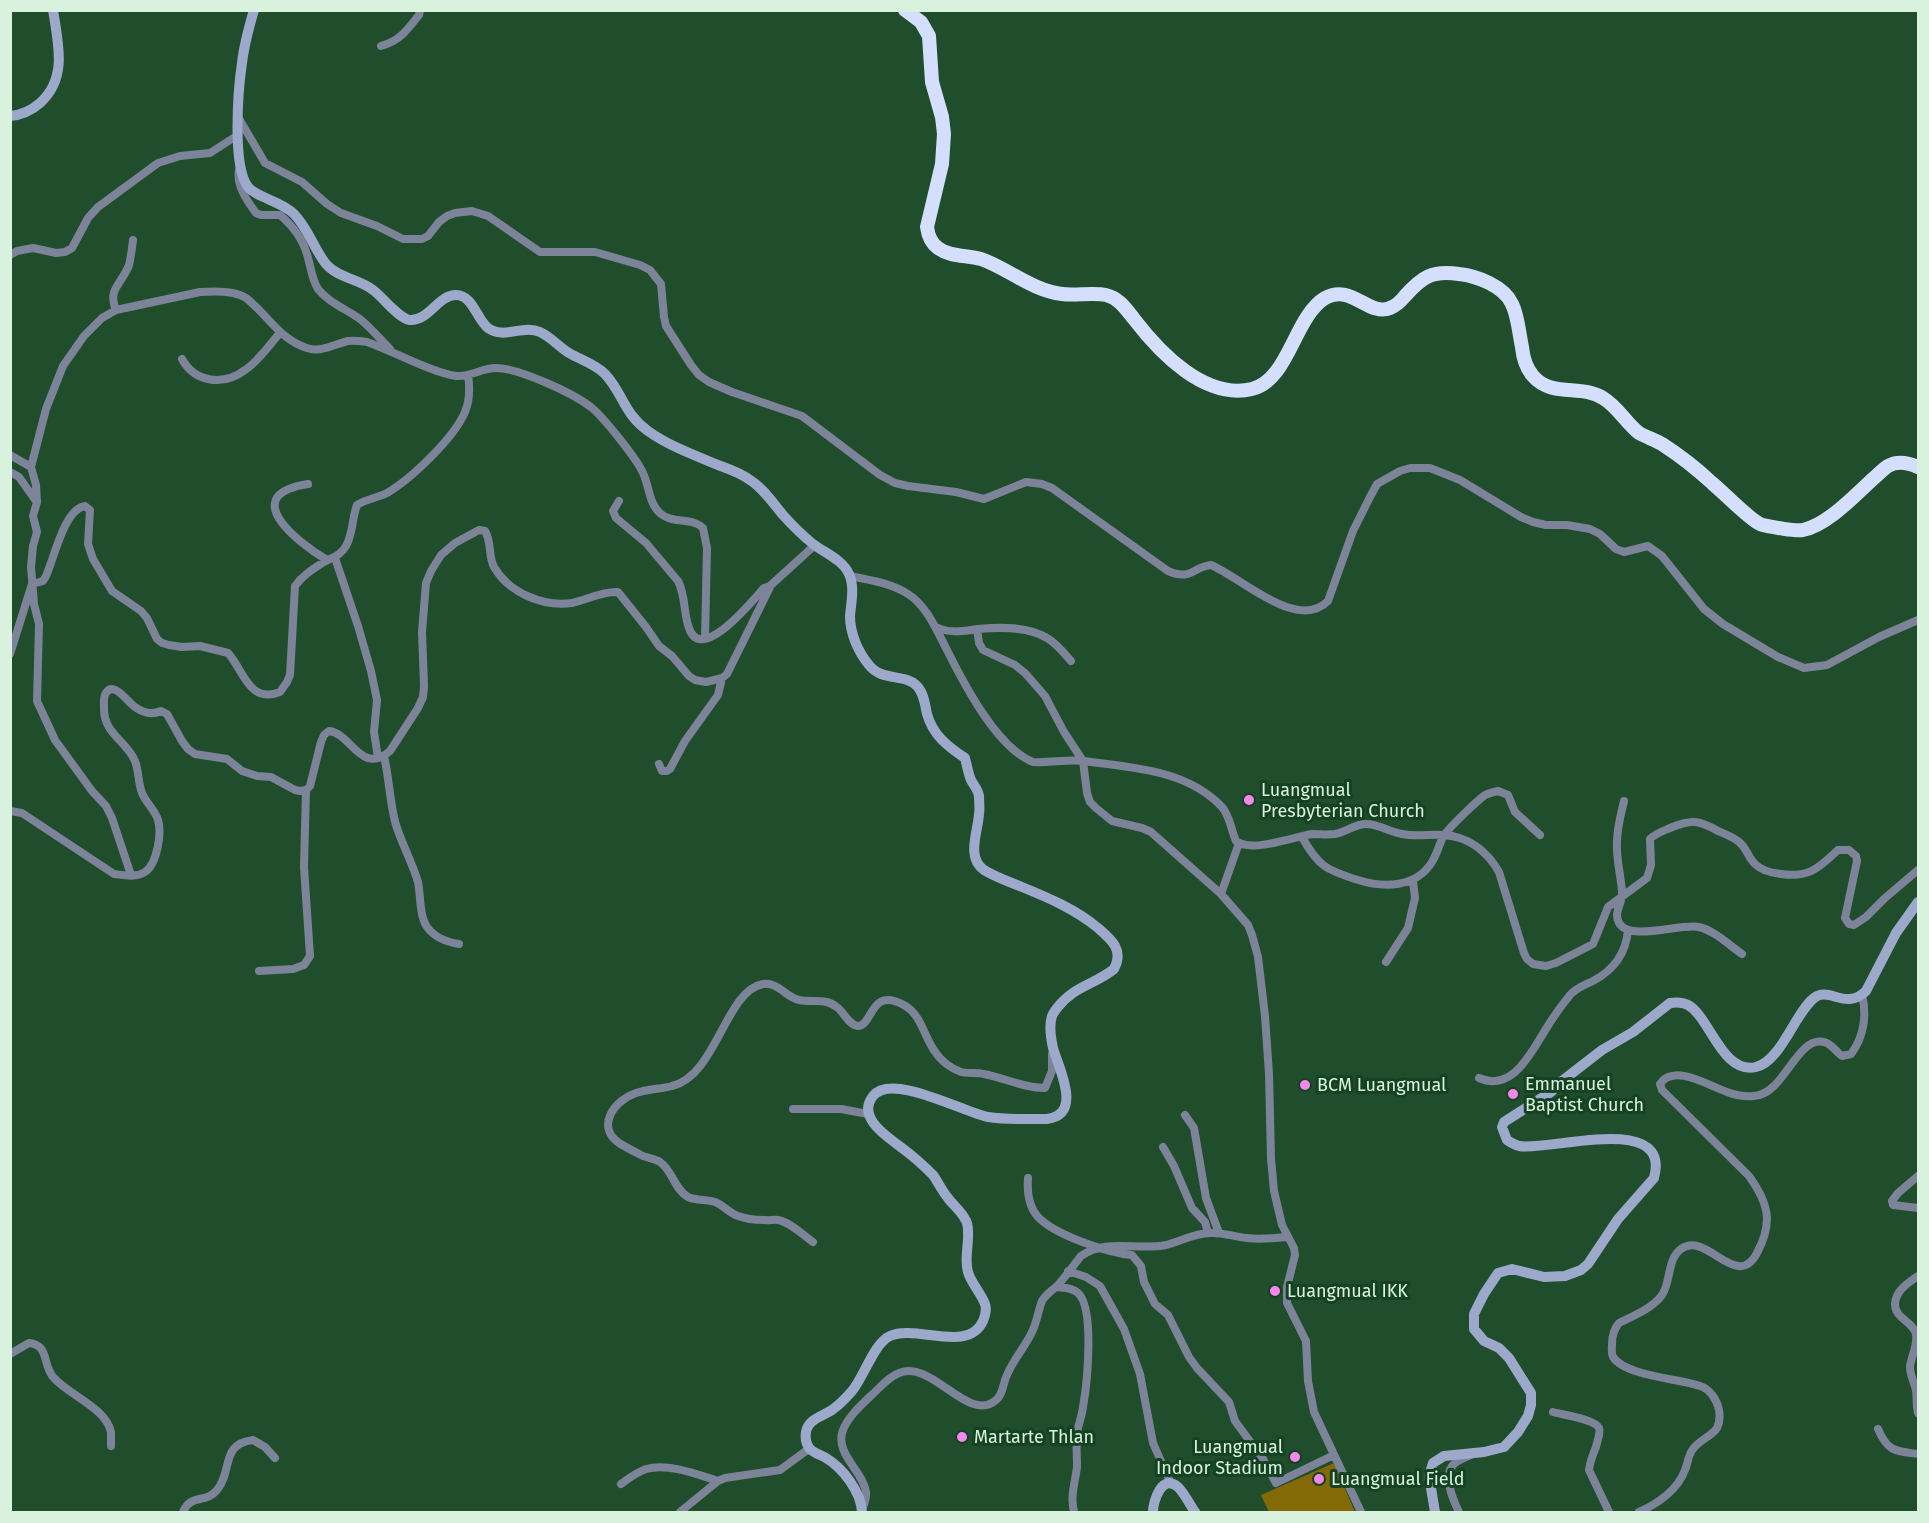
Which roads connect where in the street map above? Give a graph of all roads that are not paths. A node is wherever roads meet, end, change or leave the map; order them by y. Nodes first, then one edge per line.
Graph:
1 (53, 10) edge
2 (254, 10) edge
3 (420, 10) edge
4 (905, 10) edge
5 (381, 46) dead end
6 (10, 116) edge
7 (238, 117) junction
8 (238, 135) junction
9 (240, 165) junction
10 (133, 240) dead end
11 (10, 255) edge
12 (116, 310) junction
13 (280, 333) junction
14 (393, 352) junction
15 (182, 359) dead end
16 (468, 375) junction
17 (10, 455) edge
18 (31, 466) junction
19 (1918, 467) edge
20 (10, 472) edge
21 (308, 484) dead end
22 (619, 501) dead end
23 (37, 502) junction
24 (815, 545) junction
25 (331, 559) junction
26 (850, 576) junction
27 (32, 584) junction
28 (771, 585) junction
29 (1918, 620) edge
30 (936, 627) junction
31 (977, 629) junction
32 (705, 638) junction
33 (10, 654) edge
34 (1071, 661) dead end
35 (722, 678) junction
36 (381, 757) junction
37 (1083, 761) junction
38 (658, 764) dead end
39 (306, 790) junction
40 (1624, 801) dead end
41 (10, 811) edge
42 (1444, 835) junction
43 (1540, 835) dead end
44 (1302, 837) junction
45 (1239, 843) junction
46 (1918, 870) edge
47 (132, 875) junction
48 (1413, 881) junction
49 (1221, 894) junction
50 (1622, 896) junction
51 (1918, 902) edge
52 (1628, 930) junction
53 (459, 944) dead end
54 (1742, 954) dead end
55 (1386, 962) dead end
56 (259, 971) dead end
57 (1862, 994) junction
58 (1053, 1046) junction
59 (1479, 1078) dead end
60 (792, 1109) dead end
61 (868, 1114) junction
62 (1185, 1115) dead end
63 (1163, 1147) dead end
64 (1918, 1176) edge
65 (1028, 1178) dead end
66 (1918, 1208) edge
67 (1208, 1233) junction
68 (1219, 1233) junction
69 (1288, 1237) junction
70 (813, 1242) dead end
71 (1098, 1247) junction
72 (1068, 1271) junction
73 (1918, 1276) edge
74 (1056, 1287) junction
75 (10, 1354) edge
76 (1553, 1413) dead end
77 (1918, 1413) edge
78 (1878, 1429) dead end
79 (111, 1446) dead end
80 (810, 1448) junction
81 (1474, 1454) junction
82 (1918, 1454) edge
83 (1334, 1455) junction
84 (274, 1458) dead end
85 (718, 1481) junction
86 (621, 1484) dead end
87 (1171, 1484) junction
88 (183, 1512) edge
89 (680, 1512) edge
90 (862, 1512) edge
91 (1074, 1512) edge
92 (1153, 1512) edge
93 (1195, 1512) edge
94 (1361, 1512) edge
95 (1435, 1512) edge
96 (1459, 1512) edge
97 (1609, 1512) edge
98 (1639, 1512) edge

1 - 6 street
2 - 7 street
3 - 5 street
4 - 19 highway
7 - 8 street
7 - 29 street
8 - 9 street
8 - 11 street
9 - 14 street
9 - 24 street
10 - 12 street
12 - 13 street
12 - 18 street
13 - 14 street
13 - 15 street
14 - 16 street
16 - 25 street
16 - 32 street
17 - 18 street
18 - 23 street
20 - 23 street
21 - 25 street
22 - 32 street
23 - 27 street
24 - 26 street
24 - 28 street
25 - 27 street
25 - 36 street
26 - 30 street
26 - 58 street
27 - 33 street
27 - 47 street
28 - 32 street
28 - 35 street
30 - 31 street
30 - 37 street
31 - 34 street
31 - 37 street
35 - 36 street
35 - 38 street
36 - 39 street
36 - 53 street
37 - 45 street
37 - 49 street
39 - 47 street
39 - 56 street
40 - 50 street
41 - 47 street
42 - 43 street
42 - 44 street
42 - 48 street
42 - 50 street
44 - 45 street
44 - 48 street
45 - 49 street
46 - 50 street
48 - 55 street
49 - 69 street
50 - 52 street
51 - 57 street
52 - 54 street
52 - 59 street
57 - 81 street
57 - 98 street
58 - 61 street
58 - 70 street
60 - 61 street
61 - 80 street
62 - 68 street
63 - 67 street
64 - 66 street
65 - 71 street
67 - 68 street
67 - 71 street
68 - 69 street
69 - 83 street
71 - 72 street
71 - 83 street
72 - 74 street
72 - 87 street
73 - 77 street
74 - 90 street
74 - 91 street
75 - 79 street
76 - 97 street
78 - 82 street
80 - 85 street
80 - 90 street
81 - 95 street
81 - 96 street
83 - 94 street
84 - 88 street
85 - 86 street
85 - 89 street
87 - 92 street
87 - 93 street

